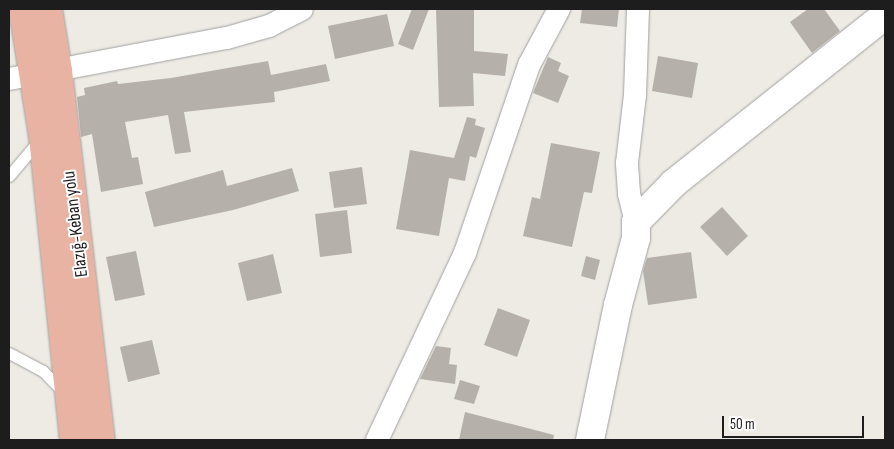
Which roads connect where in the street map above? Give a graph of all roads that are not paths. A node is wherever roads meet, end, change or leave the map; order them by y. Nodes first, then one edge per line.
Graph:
1 (24, 9) edge
2 (48, 9) edge
3 (302, 9) edge
4 (559, 9) edge
5 (638, 9) edge
6 (885, 15) edge
7 (33, 75) edge
8 (43, 136) junction
9 (9, 176) edge
10 (636, 222) junction
11 (9, 353) edge
12 (71, 400) junction
13 (100, 433) edge
14 (74, 440) edge
15 (378, 440) edge
16 (590, 440) edge

1 - 7 highway, Elazığ-Keban yolu
2 - 7 highway, Elazığ-Keban yolu
3 - 7 street
4 - 15 street
5 - 10 street
6 - 10 street
7 - 8 highway, Elazığ-Keban yolu
7 - 13 highway, Elazığ-Keban yolu
8 - 9 lane
8 - 12 highway, Elazığ-Keban yolu
10 - 16 street
11 - 12 lane
12 - 13 lane
12 - 14 highway, Elazığ-Keban yolu

